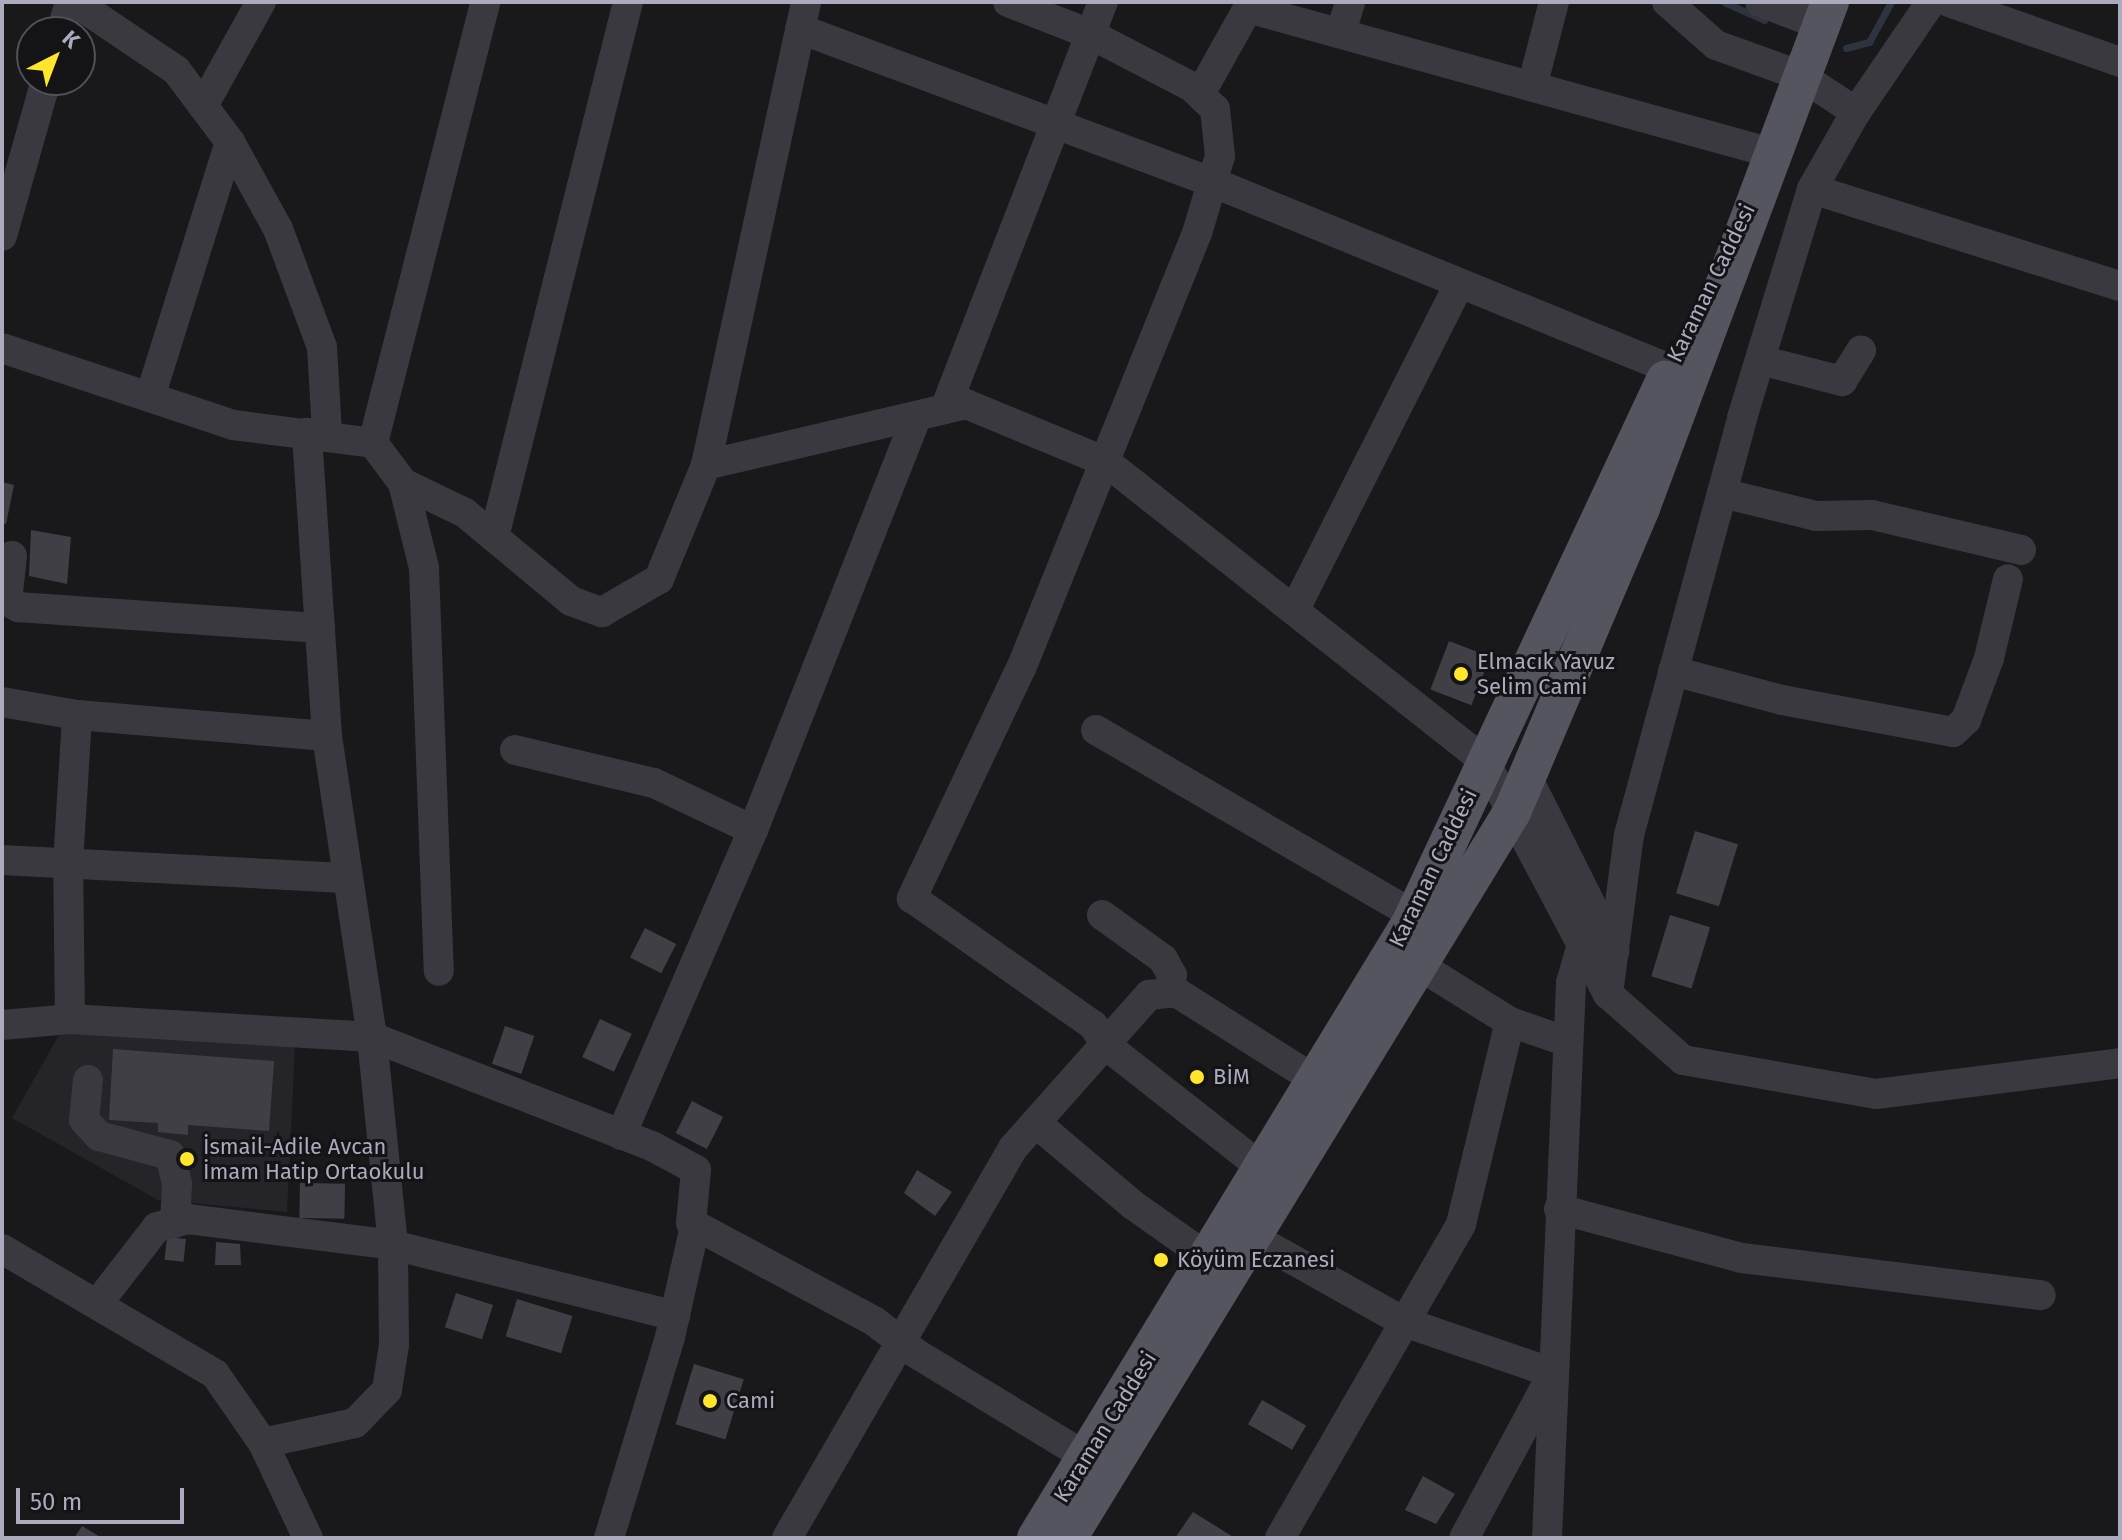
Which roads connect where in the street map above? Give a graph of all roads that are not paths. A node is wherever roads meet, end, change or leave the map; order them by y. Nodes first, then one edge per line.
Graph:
1 (73, 2) edge
2 (261, 2) edge
3 (485, 2) edge
4 (628, 2) edge
5 (1008, 2) edge
6 (1103, 2) edge
7 (1350, 2) edge
8 (1554, 2) edge
9 (1667, 2) edge
10 (1760, 2) edge
11 (1931, 2) edge
12 (1949, 2) edge
13 (1826, 14) edge
14 (803, 16) edge
15 (1341, 32) junction
16 (1092, 35) junction
17 (2120, 62) edge
18 (1801, 76) junction
19 (1533, 83) junction
20 (1200, 94) junction
21 (41, 96) edge
22 (203, 106) junction
23 (1856, 112) junction
24 (1057, 125) junction
25 (230, 142) junction
26 (1770, 159) junction
27 (1212, 182) junction
28 (1812, 189) junction
29 (2, 236) edge
30 (1459, 284) junction
31 (2120, 286) edge
32 (2, 348) edge
33 (1861, 350) dead end
34 (1760, 360) junction
35 (1670, 369) junction
36 (150, 397) junction
37 (931, 412) junction
38 (317, 434) junction
39 (373, 443) junction
40 (1106, 462) junction
41 (706, 465) junction
42 (403, 483) junction
43 (1722, 493) junction
44 (494, 537) junction
45 (2021, 550) dead end
46 (12, 556) dead end
47 (2008, 579) dead end
48 (1296, 607) junction
49 (320, 628) junction
50 (1673, 671) junction
51 (2, 702) edge
52 (77, 715) junction
53 (1096, 730) dead end
54 (327, 736) junction
55 (515, 750) dead end
56 (1484, 760) junction
57 (1527, 777) junction
58 (1512, 812) junction
59 (753, 830) junction
60 (2, 860) edge
61 (68, 864) junction
62 (345, 878) junction
63 (1102, 915) dead end
64 (1414, 915) junction
65 (1582, 945) junction
66 (1614, 951) junction
67 (1420, 966) junction
68 (439, 971) dead end
69 (1169, 993) junction
70 (1608, 994) junction
71 (70, 1019) junction
72 (1510, 1022) junction
73 (2, 1025) edge
74 (372, 1037) junction
75 (1568, 1042) junction
76 (1107, 1046) junction
77 (2120, 1063) edge
78 (88, 1080) dead end
79 (1315, 1080) junction
80 (1036, 1123) junction
81 (621, 1135) junction
82 (1262, 1168) junction
83 (1559, 1209) junction
84 (175, 1223) junction
85 (695, 1226) junction
86 (1256, 1239) junction
87 (393, 1245) junction
88 (2, 1249) edge
89 (1208, 1258) junction
90 (2041, 1295) dead end
91 (98, 1303) junction
92 (675, 1316) junction
93 (1404, 1322) junction
94 (902, 1342) junction
95 (1553, 1373) junction
96 (263, 1443) junction
97 (1088, 1458) junction
98 (1487, 1497) junction
99 (308, 1538) edge
100 (609, 1538) edge
101 (787, 1538) edge
102 (1036, 1538) edge
103 (1068, 1538) edge
104 (1280, 1538) edge
105 (1464, 1538) edge
106 (1483, 1538) edge
107 (1547, 1538) edge

1 - 22 street
2 - 22 street
3 - 39 street
4 - 44 street
5 - 16 street
6 - 16 street
7 - 15 street
8 - 19 street
9 - 18 street
10 - 13 street
11 - 23 street
12 - 17 street
13 - 18 main road, Karaman Caddesi
14 - 24 street
14 - 41 street
15 - 19 street
15 - 20 street
16 - 20 street
16 - 24 street
18 - 23 street
18 - 26 main road, Karaman Caddesi
19 - 26 street
20 - 27 street
21 - 29 street
22 - 25 street
23 - 28 street
24 - 27 street
24 - 37 street
25 - 36 street
25 - 38 street
26 - 35 main road, Karaman Caddesi
26 - 57 main road, Karaman Caddesi
27 - 30 street
27 - 40 street
28 - 31 street
28 - 34 street
30 - 35 street
30 - 48 street
32 - 36 street
33 - 34 street
34 - 43 street
35 - 56 main road, Karaman Caddesi
36 - 38 street
37 - 40 street
37 - 41 street
37 - 59 street
38 - 39 street
38 - 49 street
39 - 42 street
40 - 48 street
40 - 76 street
41 - 44 street
42 - 44 street
42 - 68 street
43 - 45 street
43 - 50 street
46 - 49 street
47 - 50 street
48 - 56 street
49 - 54 street
50 - 66 street
51 - 52 street
52 - 54 street
52 - 61 street
53 - 64 street
54 - 62 street
55 - 59 street
56 - 58 street
56 - 64 main road, Karaman Caddesi
57 - 58 main road, Karaman Caddesi
57 - 66 street
58 - 65 street
58 - 67 main road, Karaman Caddesi
59 - 81 street
60 - 61 street
61 - 62 street
61 - 71 street
62 - 74 street
63 - 69 street
64 - 79 main road, Karaman Caddesi
65 - 70 street
65 - 75 street
66 - 70 street
67 - 72 street
67 - 86 main road, Karaman Caddesi
69 - 76 street
69 - 79 street
70 - 77 street
71 - 73 street
71 - 74 street
72 - 75 street
72 - 93 street
74 - 81 street
74 - 87 street
75 - 83 street
76 - 80 street
76 - 82 street
78 - 84 street
79 - 82 main road, Karaman Caddesi
80 - 89 street
80 - 94 street
81 - 85 street
82 - 89 main road, Karaman Caddesi
83 - 90 street
83 - 95 street
84 - 87 street
84 - 91 street
85 - 92 street
85 - 94 street
86 - 93 street
86 - 103 main road, Karaman Caddesi
87 - 92 street
87 - 96 street
88 - 91 street
89 - 97 main road, Karaman Caddesi
91 - 96 street
92 - 100 street
93 - 95 street
93 - 104 street
94 - 97 street
94 - 101 street
95 - 98 street
95 - 107 street
96 - 99 street
97 - 102 main road, Karaman Caddesi
98 - 105 street
98 - 106 street

